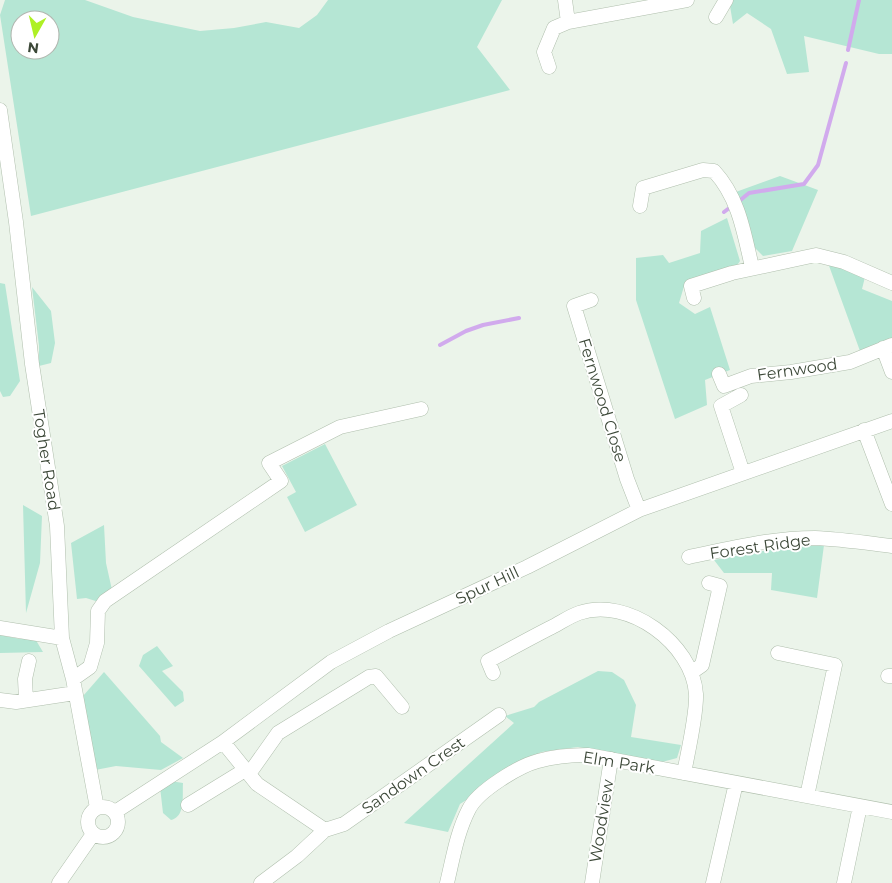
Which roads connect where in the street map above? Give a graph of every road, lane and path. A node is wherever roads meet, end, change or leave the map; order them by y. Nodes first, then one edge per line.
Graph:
1 (565, 0) edge
2 (687, 0) edge
3 (726, 0) edge
4 (716, 17) dead end
5 (568, 22) junction
6 (549, 67) dead end
7 (0, 110) edge
8 (640, 206) dead end
9 (752, 268) junction
10 (892, 283) edge
11 (694, 298) dead end
12 (591, 300) dead end
13 (888, 346) edge
14 (892, 372) edge
15 (719, 374) dead end
16 (741, 395) dead end
17 (421, 409) dead end
18 (892, 421) edge
19 (864, 430) junction
20 (743, 472) junction
21 (892, 504) edge
22 (639, 510) junction
23 (892, 546) edge
24 (689, 557) dead end
25 (709, 583) dead end
26 (0, 628) edge
27 (62, 638) junction
28 (778, 653) dead end
29 (28, 661) dead end
30 (493, 672) dead end
31 (692, 672) junction
32 (73, 678) junction
33 (75, 693) junction
34 (0, 700) edge
35 (26, 700) junction
36 (402, 707) dead end
37 (499, 715) dead end
38 (223, 742) junction
39 (611, 760) junction
40 (247, 772) junction
41 (684, 773) junction
42 (736, 783) junction
43 (807, 796) junction
44 (188, 805) dead end
45 (860, 806) junction
46 (97, 808) junction
47 (115, 812) junction
48 (892, 812) edge
49 (325, 830) junction
50 (93, 834) junction
51 (59, 883) edge
52 (261, 883) edge
53 (447, 883) edge
54 (592, 883) edge
55 (713, 883) edge
56 (844, 883) edge

1 - 5 street
2 - 5 street
3 - 4 street
5 - 6 street
7 - 27 street, Togher Road
8 - 9 street
9 - 10 street
9 - 11 street
12 - 22 street, Fernwood Close
13 - 14 street, Fernwood
13 - 15 street, Fernwood
16 - 20 street
17 - 32 street
18 - 19 street, Spur Hill
19 - 20 street, Spur Hill
19 - 21 street
20 - 22 street, Spur Hill
22 - 38 street, Spur Hill
23 - 24 street, Forest Ridge
25 - 31 street
26 - 27 street
27 - 32 street, Togher Road
28 - 43 street
29 - 35 street
30 - 31 street
31 - 41 street
32 - 33 street, Togher Road
33 - 35 street
33 - 46 street, Togher Road
34 - 35 street
36 - 40 street
37 - 49 street, Sandown Crest
38 - 40 street
38 - 47 street, Spur Hill
39 - 41 street, Elm Park
39 - 53 street, Elm Park
39 - 54 street, Woodview
40 - 44 street
40 - 49 street
41 - 42 street, Elm Park
42 - 43 street, Elm Park
42 - 55 street
43 - 45 street, Elm Park
45 - 48 street, Elm Park
45 - 56 street
46 - 47 street
46 - 50 street, Togher Road
47 - 50 street
49 - 52 street, Sandown Crest
50 - 51 street

